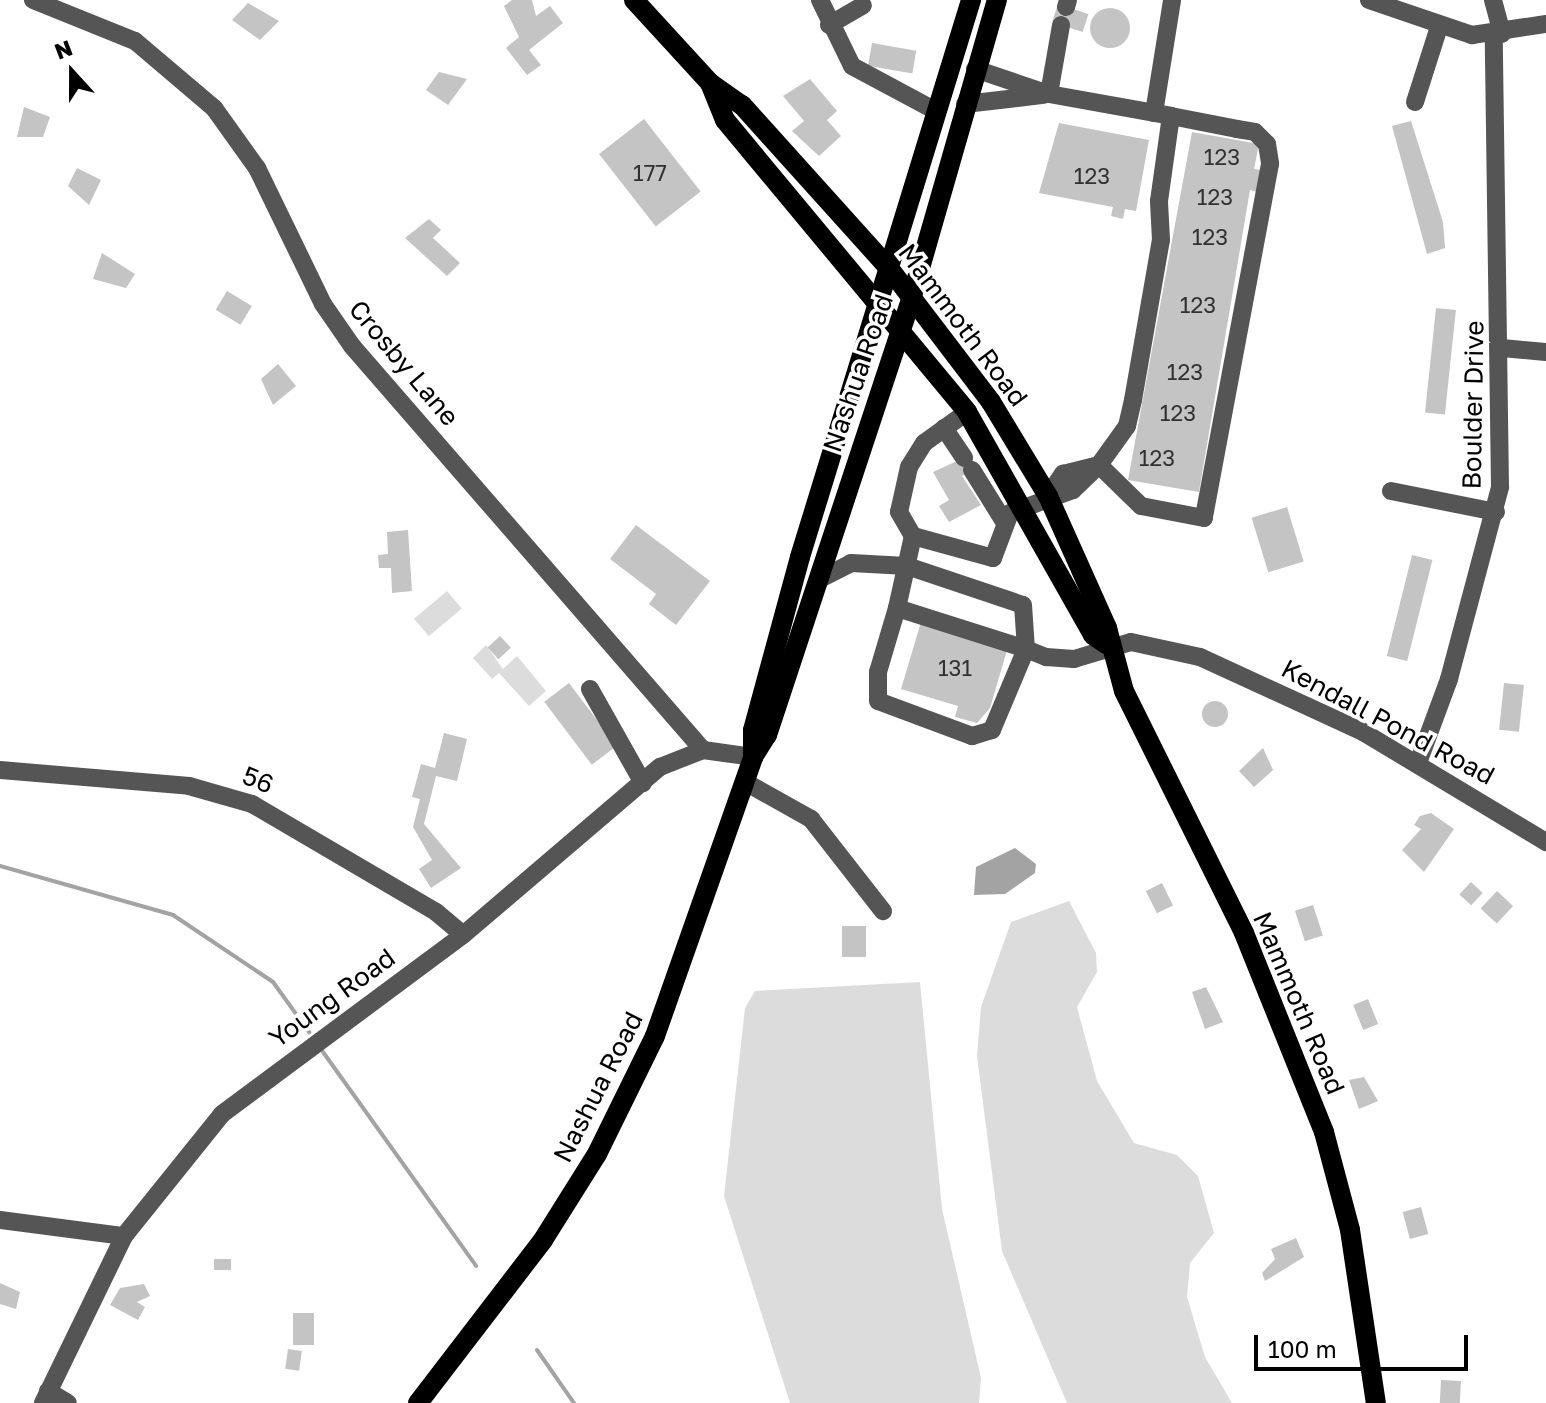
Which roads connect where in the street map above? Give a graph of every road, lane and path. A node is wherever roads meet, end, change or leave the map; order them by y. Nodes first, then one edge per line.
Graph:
1 (33, 0) edge
2 (634, 0) edge
3 (820, 0) edge
4 (971, 0) edge
5 (997, 0) edge
6 (1172, 0) edge
7 (1369, 0) edge
8 (1493, 0) edge
9 (863, 5) dead end
10 (1546, 24) edge
11 (829, 25) junction
12 (1061, 25) dead end
13 (1439, 27) junction
14 (1498, 35) junction
15 (975, 69) junction
16 (710, 83) junction
17 (1049, 94) junction
18 (1415, 102) dead end
19 (965, 104) junction
20 (936, 111) junction
21 (1163, 115) junction
22 (889, 268) junction
23 (912, 296) junction
24 (876, 297) junction
25 (901, 328) junction
26 (1502, 348) junction
27 (1546, 352) edge
28 (967, 412) junction
29 (944, 428) junction
30 (1099, 465) junction
31 (1391, 491) dead end
32 (1048, 496) junction
33 (1025, 504) junction
34 (1496, 512) junction
35 (1005, 523) junction
36 (913, 536) junction
37 (907, 566) junction
38 (818, 580) junction
39 (897, 608) junction
40 (1106, 644) junction
41 (1026, 649) junction
42 (590, 689) dead end
43 (703, 750) junction
44 (753, 757) junction
45 (1418, 763) junction
46 (0, 770) edge
47 (745, 782) junction
48 (643, 783) junction
49 (1546, 842) edge
50 (883, 911) dead end
51 (463, 935) junction
52 (0, 1220) edge
53 (124, 1236) junction
54 (45, 1397) edge
55 (68, 1403) edge
56 (418, 1403) edge
57 (1376, 1403) edge

1 - 43 street, Crosby Lane
2 - 16 main road, Mammoth Road
3 - 11 street
4 - 20 main road, Nashua Road
5 - 15 main road, Nashua Road
6 - 21 street
7 - 13 street
8 - 14 street, Boulder Drive
9 - 11 street
10 - 14 street
11 - 20 street
12 - 17 street
13 - 14 street
13 - 18 street
14 - 26 street, Boulder Drive
15 - 17 street
15 - 19 main road, Nashua Road
16 - 22 main road, Mammoth Road
16 - 24 main road, Mammoth Road
17 - 19 street
17 - 21 street
19 - 23 main road, Nashua Road
20 - 22 main road, Nashua Road
21 - 30 street
21 - 30 street
22 - 23 main road, Mammoth Road
22 - 24 main road, Nashua Road
23 - 25 main road, Nashua Road
23 - 32 main road, Mammoth Road
24 - 25 main road, Mammoth Road
24 - 44 main road, Nashua Road
25 - 28 main road, Mammoth Road
25 - 38 main road, Nashua Road
26 - 27 street
26 - 34 street, Boulder Drive
28 - 29 street
28 - 33 main road, Mammoth Road
29 - 35 street
29 - 36 street
30 - 32 street
31 - 34 street
32 - 33 street
32 - 40 main road, Mammoth Road
33 - 35 street
33 - 40 main road, Mammoth Road
34 - 45 street, Boulder Drive
35 - 36 street
36 - 37 street
37 - 38 street
37 - 39 street
37 - 41 street
38 - 44 main road, Nashua Road
39 - 41 street
39 - 41 street
40 - 41 street
40 - 45 street, Kendall Pond Road
40 - 57 main road, Mammoth Road
42 - 48 street
43 - 44 street
43 - 48 street, Young Road
44 - 47 main road, Nashua Road
45 - 49 street, Kendall Pond Road
46 - 51 street, 56
47 - 50 street
47 - 56 main road, Nashua Road
48 - 51 street, Young Road
51 - 53 street, Young Road
52 - 53 street
53 - 54 street, Young Road
54 - 55 street

